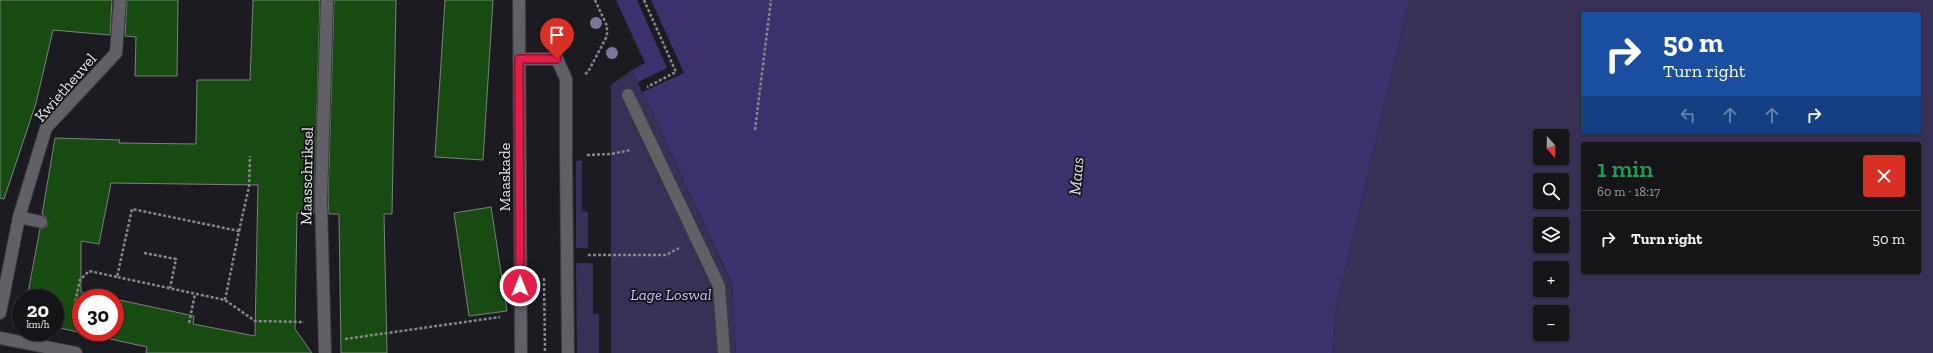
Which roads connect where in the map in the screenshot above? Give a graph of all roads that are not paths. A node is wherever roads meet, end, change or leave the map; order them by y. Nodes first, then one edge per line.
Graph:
1 (120, 0) edge
2 (327, 0) edge
3 (519, 0) edge
4 (519, 59) junction
5 (628, 95) road end
6 (19, 218) junction
7 (41, 222) dead end
8 (0, 313) edge
9 (0, 338) edge
10 (76, 353) edge
11 (325, 353) edge
12 (521, 353) edge
13 (568, 353) edge
14 (724, 353) edge

1 - 6 street, Kwietheuvel
2 - 11 street, Maasschriksel
3 - 4 street, Maaskade
4 - 12 street, Maaskade
4 - 13 street
5 - 14 street
6 - 7 street
6 - 8 street, Kwietheuvel
9 - 10 street

